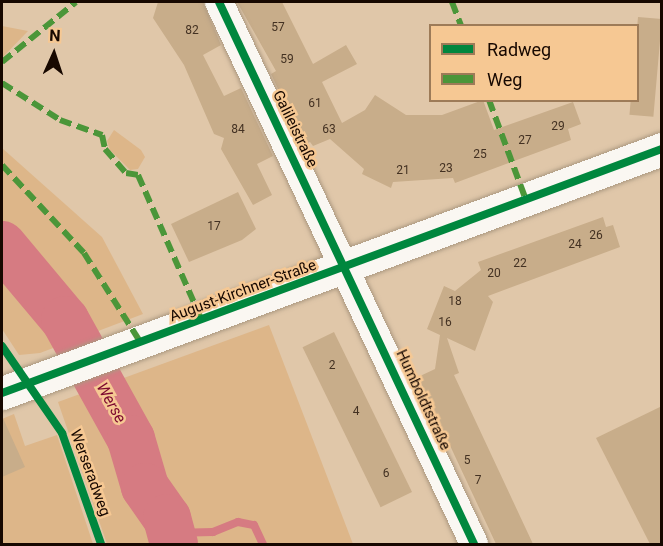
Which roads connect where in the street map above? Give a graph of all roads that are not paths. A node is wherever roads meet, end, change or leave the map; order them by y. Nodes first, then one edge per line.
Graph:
1 (219, 2) edge
2 (662, 149) edge
3 (347, 267) junction
4 (2, 393) edge
5 (474, 544) edge

1 - 3 street, Galileistraße
2 - 3 street, August-Kirchner-Straße
3 - 4 street, August-Kirchner-Straße
3 - 5 street, Humboldtstraße

